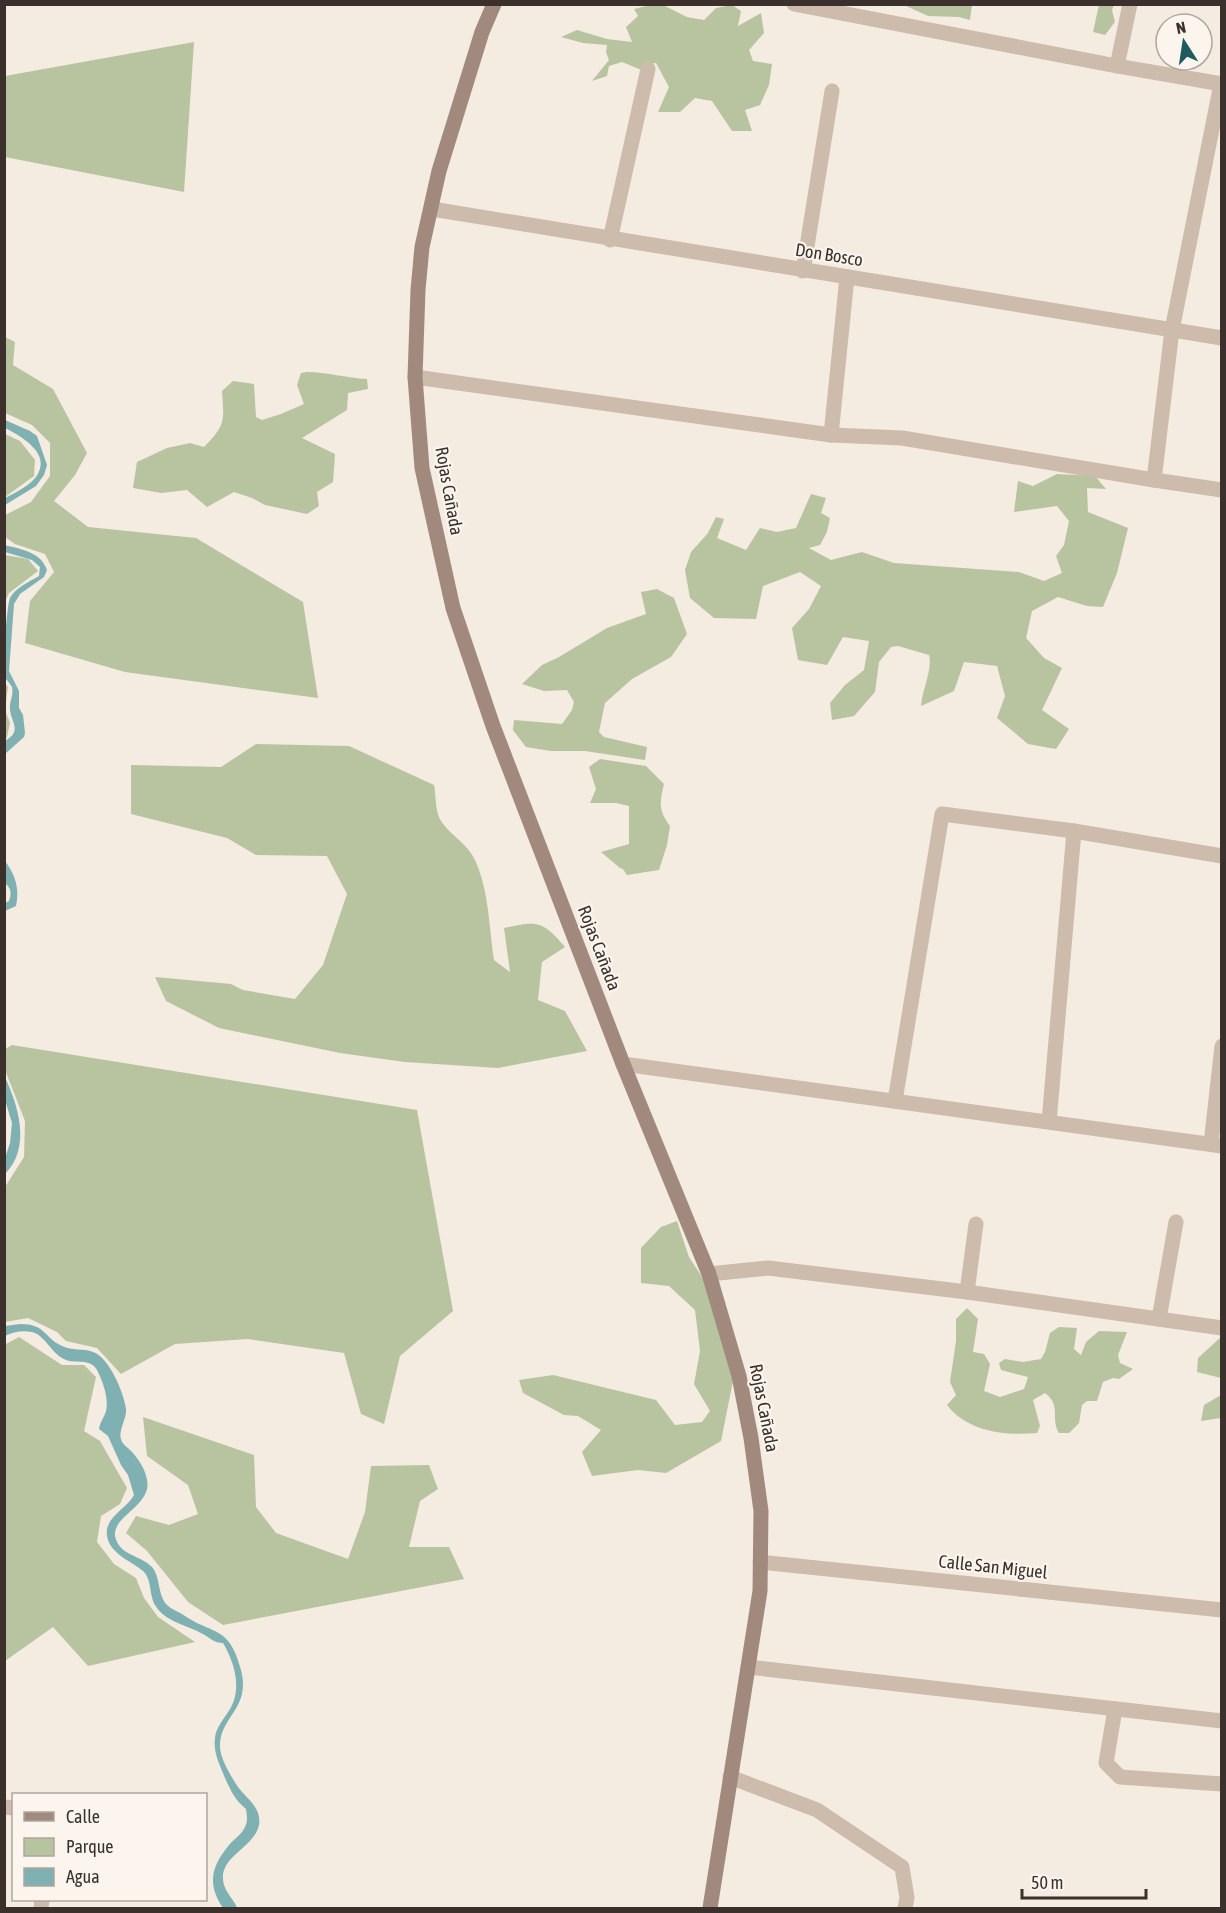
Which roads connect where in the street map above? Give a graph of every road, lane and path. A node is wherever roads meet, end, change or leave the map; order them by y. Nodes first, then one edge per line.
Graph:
1 (494, 4) edge
2 (794, 4) edge
3 (1130, 4) edge
4 (1117, 66) junction
5 (648, 69) dead end
6 (1221, 84) edge
7 (832, 91) dead end
8 (432, 209) junction
9 (610, 240) junction
10 (803, 271) junction
11 (847, 277) junction
12 (1172, 330) junction
13 (1221, 338) edge
14 (415, 377) junction
15 (831, 435) junction
16 (1154, 480) junction
17 (1221, 490) edge
18 (1074, 831) junction
19 (1221, 856) edge
20 (1221, 1046) edge
21 (623, 1064) junction
22 (895, 1101) junction
23 (1049, 1122) junction
24 (1216, 1145) edge
25 (1176, 1222) dead end
26 (976, 1224) dead end
27 (709, 1275) junction
28 (967, 1292) junction
29 (1159, 1319) junction
30 (1221, 1328) edge
31 (760, 1562) junction
32 (1221, 1610) edge
33 (748, 1667) junction
34 (1115, 1708) junction
35 (1221, 1721) edge
36 (730, 1777) junction
37 (1221, 1784) edge
38 (710, 1908) edge
39 (905, 1908) edge

1 - 8 main road, Rojas Cañada
2 - 4 street
3 - 4 street
4 - 6 street
5 - 9 street
6 - 12 street
7 - 10 street
8 - 9 street, Don Bosco
8 - 14 main road, Rojas Cañada
9 - 10 street, Don Bosco
10 - 11 street, Don Bosco
11 - 12 street, Don Bosco
11 - 15 street
12 - 13 street, Don Bosco
12 - 16 street
14 - 15 street
14 - 21 main road, Rojas Cañada
15 - 16 street
16 - 17 street
18 - 19 street
18 - 22 street
18 - 23 street
20 - 24 street
21 - 22 street
21 - 27 main road, Rojas Cañada
22 - 23 street
23 - 24 street
25 - 29 street
26 - 28 street
27 - 28 street
27 - 31 main road, Rojas Cañada
28 - 29 street
29 - 30 street
31 - 32 street, Calle San Miguel
31 - 33 main road, Rojas Cañada
33 - 34 street
33 - 36 main road, Rojas Cañada
34 - 35 street
34 - 37 street
36 - 38 main road, Rojas Cañada
36 - 39 street

